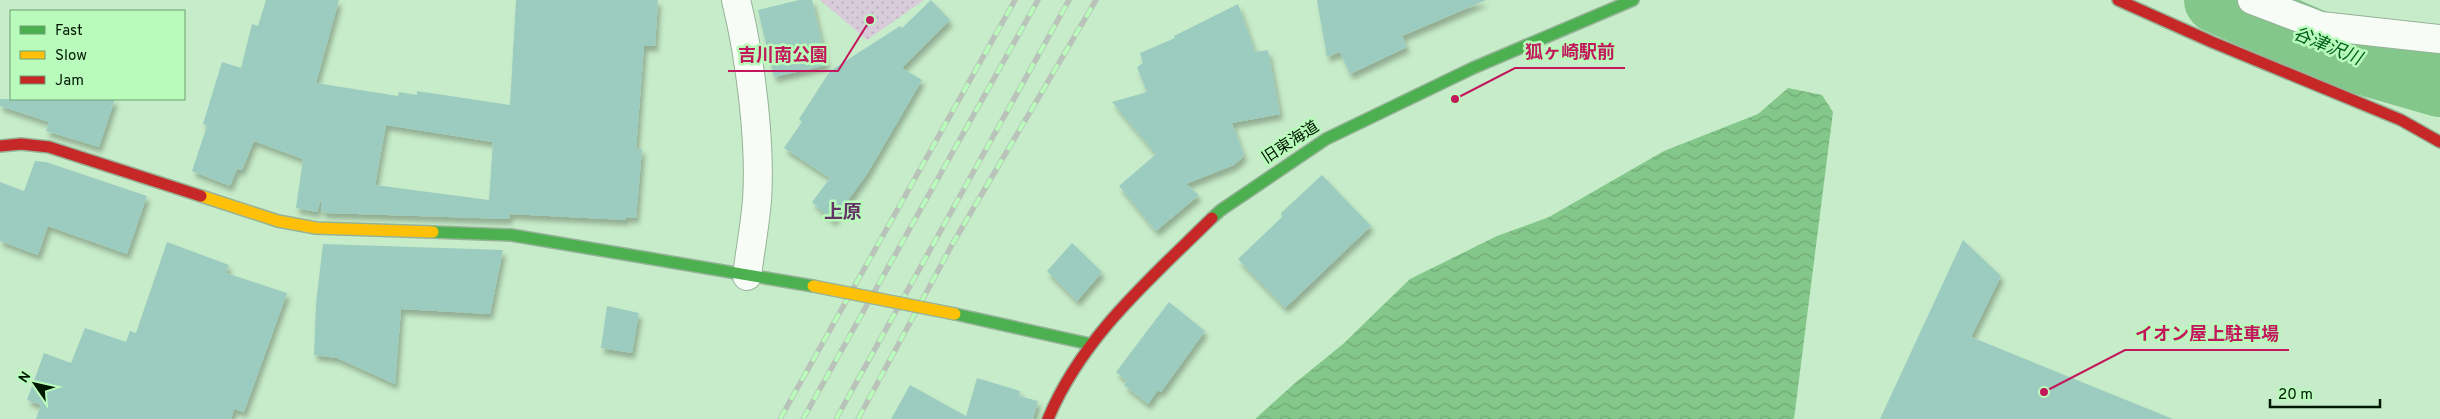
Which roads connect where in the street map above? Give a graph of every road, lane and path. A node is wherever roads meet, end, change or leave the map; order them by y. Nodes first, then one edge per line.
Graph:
1 (736, 0) edge
2 (1631, 0) edge
3 (2118, 0) edge
4 (2252, 0) edge
5 (2440, 39) edge
6 (2440, 142) edge
7 (0, 146) edge
8 (747, 276) junction
9 (1090, 344) junction
10 (1048, 419) edge

1 - 8 street
2 - 9 street, 旧東海道
3 - 6 street
4 - 5 street
7 - 8 street
8 - 9 street, bridge
9 - 10 street, 旧東海道

